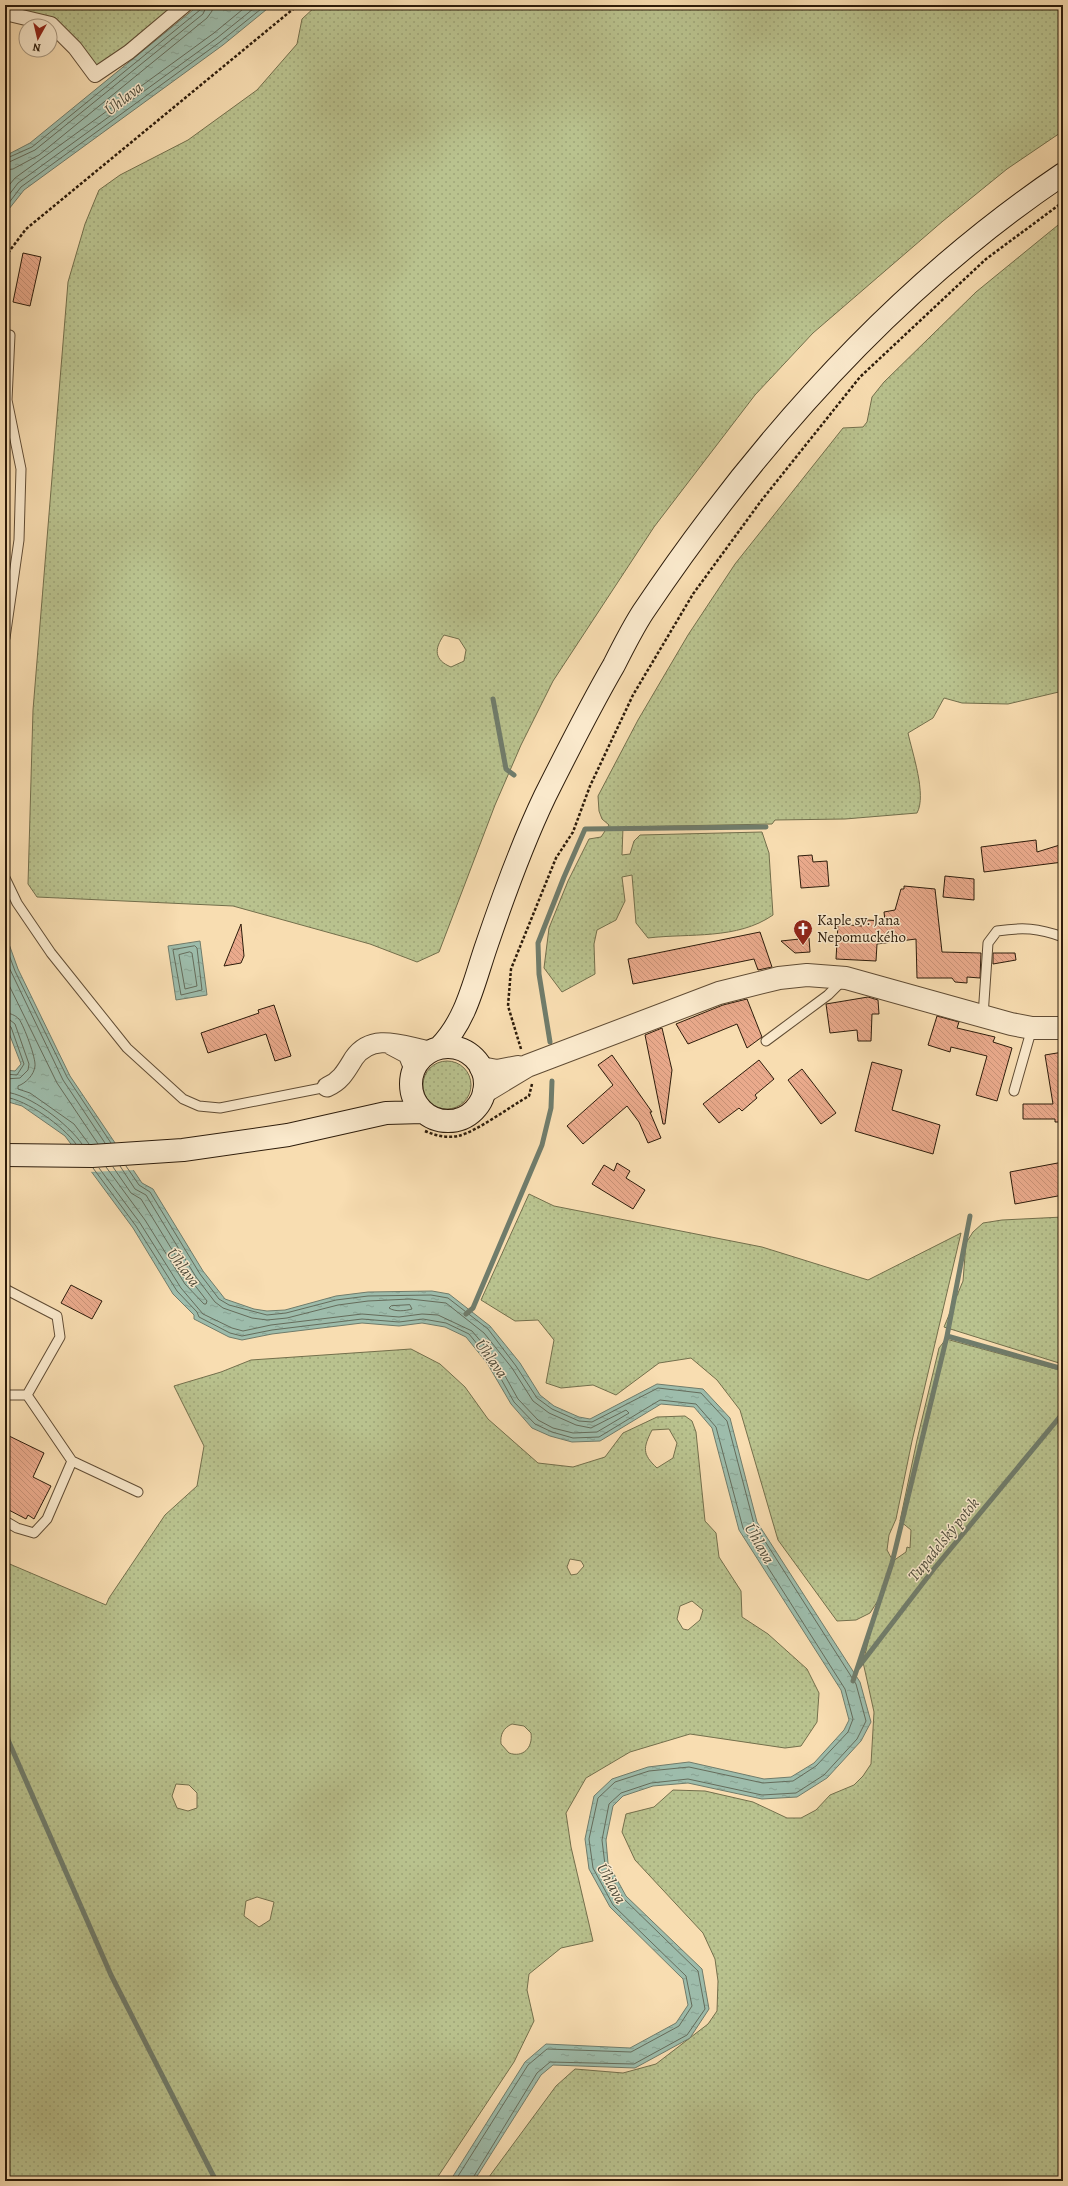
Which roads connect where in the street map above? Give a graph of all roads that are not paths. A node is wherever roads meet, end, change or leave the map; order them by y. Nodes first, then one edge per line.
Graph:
1 (185, 5) edge
2 (5, 13) edge
3 (1063, 174) edge
4 (10, 335) dead end
5 (5, 638) edge
6 (5, 878) edge
7 (1063, 937) edge
8 (846, 978) junction
9 (468, 1003) junction
10 (983, 1016) junction
11 (1032, 1028) junction
12 (1063, 1028) edge
13 (766, 1041) dead end
14 (387, 1043) junction
15 (435, 1050) junction
16 (476, 1062) junction
17 (527, 1066) junction
18 (412, 1079) junction
19 (327, 1087) joint
20 (1014, 1091) dead end
21 (484, 1092) junction
22 (386, 1113) junction
23 (422, 1120) junction
24 (5, 1155) edge
25 (5, 1289) edge
26 (5, 1395) edge
27 (27, 1395) junction
28 (72, 1461) junction
29 (138, 1492) dead end
30 (5, 1521) edge

1 - 2 street
3 - 9 main road
4 - 5 lane
6 - 19 lane
7 - 10 lane
8 - 10 main road
8 - 13 lane
8 - 17 main road
9 - 15 main road
9 - 16 main road
10 - 11 main road
11 - 12 main road
11 - 20 lane
14 - 15 street
14 - 18 street
14 - 19 street
15 - 16 main road
15 - 18 main road
16 - 17 main road
16 - 21 main road
17 - 21 main road
18 - 22 main road
18 - 23 main road
21 - 23 main road
22 - 23 main road
22 - 24 main road
25 - 27 lane
26 - 27 lane
27 - 28 lane
28 - 29 lane
28 - 30 lane

